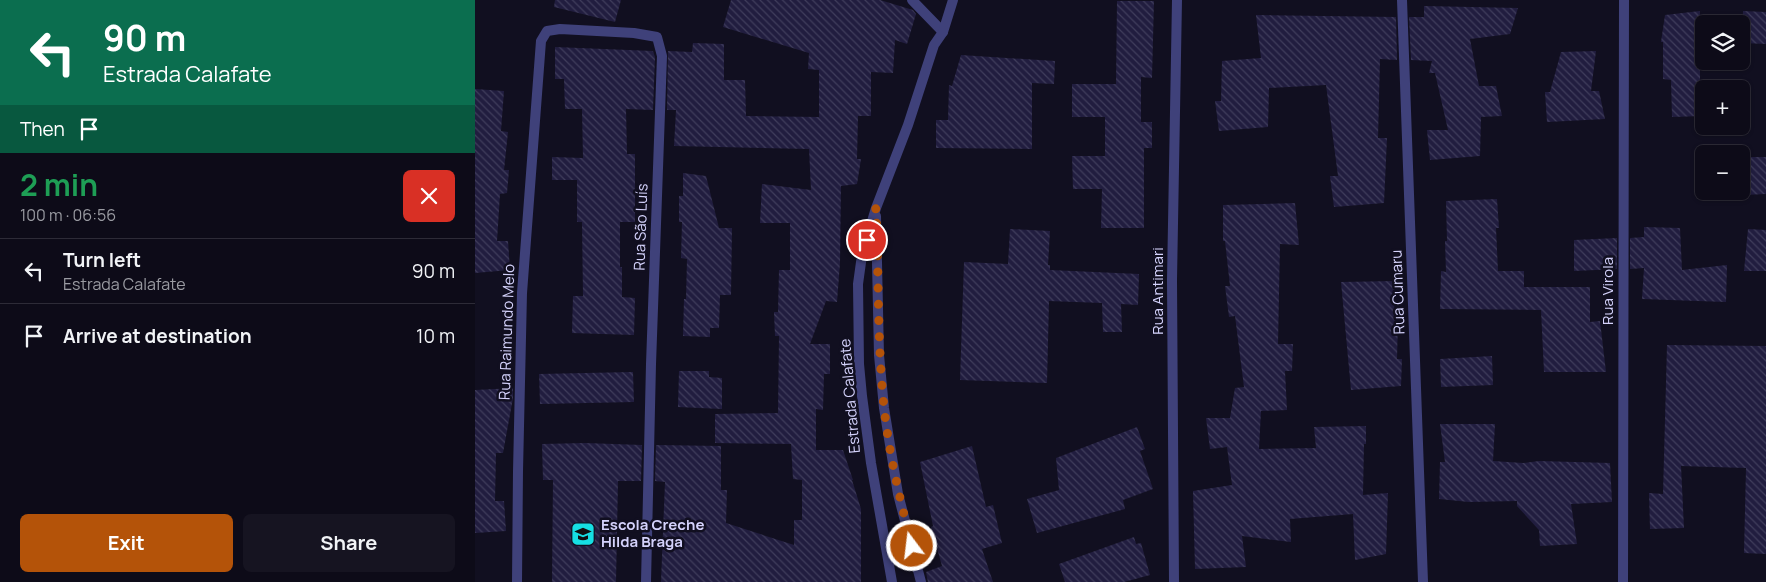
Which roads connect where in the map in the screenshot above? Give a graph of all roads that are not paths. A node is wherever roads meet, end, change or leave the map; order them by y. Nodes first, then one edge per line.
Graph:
1 (912, 0) edge
2 (953, 0) edge
3 (1177, 0) edge
4 (1403, 0) edge
5 (1624, 0) edge
6 (943, 32) junction
7 (537, 83) joint
8 (876, 208) junction
9 (517, 582) edge
10 (646, 582) edge
11 (891, 582) edge
12 (921, 582) edge
13 (1174, 582) edge
14 (1423, 582) edge
15 (1623, 582) edge

1 - 6 street
2 - 6 street, Estrada Calafate
3 - 13 street, Rua Antimari
4 - 14 street, Rua Cumaru
5 - 15 street, Rua Virola
6 - 8 street, Estrada Calafate
7 - 9 street, Rua Raimundo Melo
7 - 10 street, Rua São Luís
8 - 11 street, Estrada Calafate
8 - 12 street, Estrada Calafate

